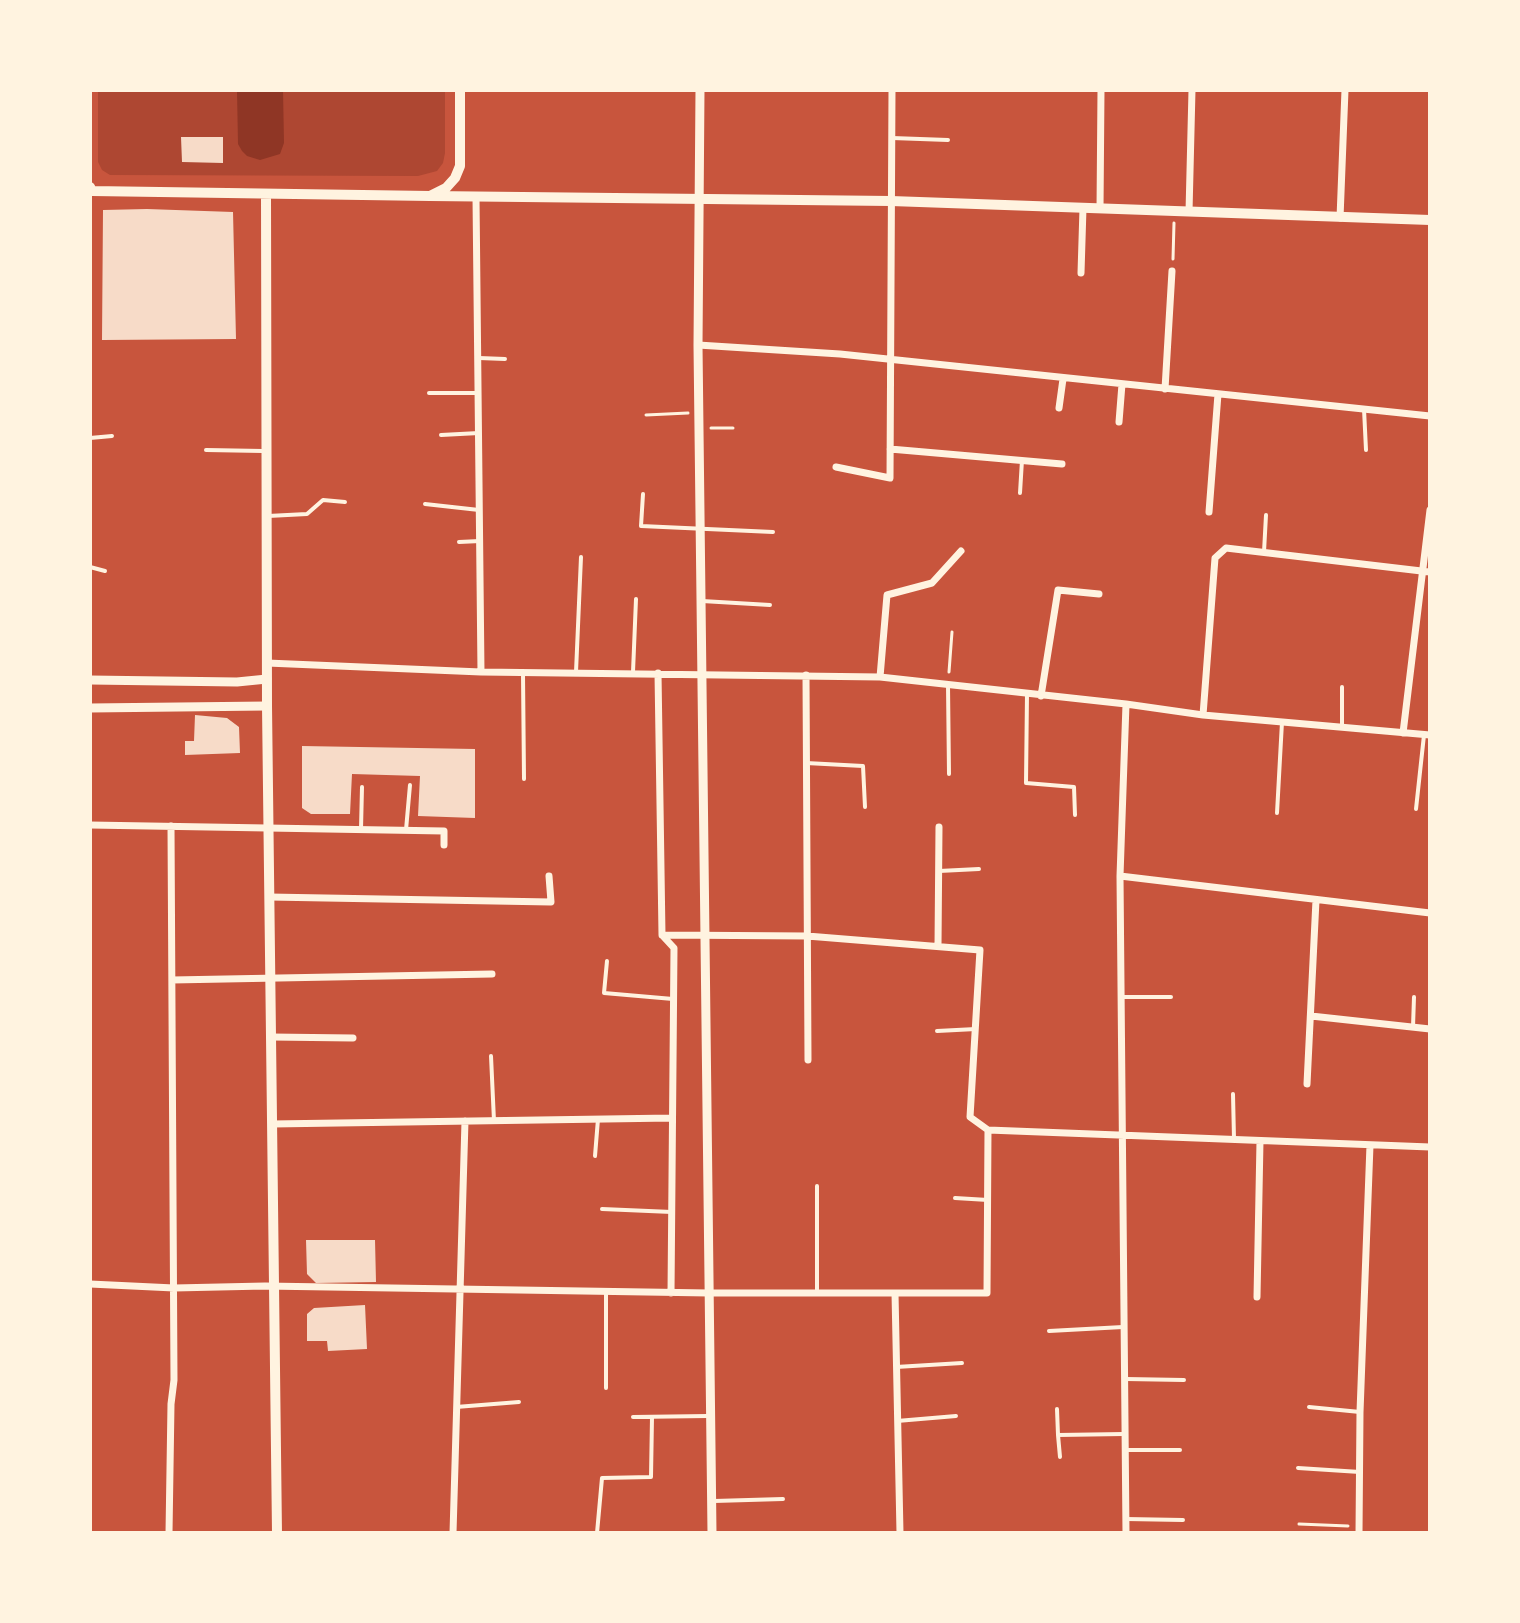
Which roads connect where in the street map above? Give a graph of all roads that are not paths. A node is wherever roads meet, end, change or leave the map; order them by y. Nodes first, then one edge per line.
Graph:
1 (460, 90) edge
2 (700, 90) edge
3 (892, 90) edge
4 (1101, 90) edge
5 (1192, 90) edge
6 (1345, 90) edge
7 (892, 138) junction
8 (948, 140) dead end
9 (91, 190) edge
10 (266, 195) junction
11 (430, 196) junction
12 (476, 197) junction
13 (701, 200) junction
14 (891, 201) junction
15 (1083, 208) junction
16 (1100, 209) junction
17 (1189, 212) junction
18 (1340, 218) junction
19 (1430, 220) edge
20 (1172, 271) road end
21 (1081, 273) dead end
22 (698, 345) junction
23 (478, 358) junction
24 (505, 359) dead end
25 (890, 360) junction
26 (1063, 379) junction
27 (1122, 384) junction
28 (1165, 389) junction
29 (429, 393) dead end
30 (478, 393) junction
31 (1218, 394) junction
32 (1059, 408) dead end
33 (1364, 409) junction
34 (1430, 416) edge
35 (1119, 422) dead end
36 (479, 433) junction
37 (441, 435) dead end
38 (112, 436) dead end
39 (90, 438) edge
40 (890, 449) junction
41 (206, 450) dead end
42 (1366, 450) dead end
43 (266, 451) junction
44 (1022, 460) junction
45 (1062, 464) dead end
46 (836, 467) dead end
47 (1020, 493) dead end
48 (643, 494) dead end
49 (345, 502) dead end
50 (425, 504) dead end
51 (479, 510) junction
52 (1430, 510) edge
53 (1209, 512) dead end
54 (1266, 515) dead end
55 (266, 516) junction
56 (701, 528) junction
57 (773, 532) dead end
58 (480, 541) junction
59 (459, 542) dead end
60 (961, 551) dead end
61 (1264, 552) junction
62 (581, 557) dead end
63 (90, 567) edge
64 (105, 571) dead end
65 (1427, 572) edge
66 (1099, 594) dead end
67 (636, 599) dead end
68 (702, 601) junction
69 (770, 605) dead end
70 (267, 663) junction
71 (481, 672) junction
72 (523, 672) junction
73 (576, 672) junction
74 (633, 673) junction
75 (658, 673) junction
76 (703, 673) junction
77 (806, 675) junction
78 (880, 677) junction
79 (267, 679) junction
80 (90, 680) edge
81 (948, 685) junction
82 (1342, 687) dead end
83 (1027, 694) junction
84 (1041, 696) junction
85 (1126, 704) junction
86 (267, 706) junction
87 (90, 708) edge
88 (1203, 715) junction
89 (1282, 722) junction
90 (1342, 727) junction
91 (1403, 733) junction
92 (1427, 735) edge
93 (806, 763) junction
94 (949, 774) dead end
95 (524, 779) dead end
96 (410, 785) dead end
97 (362, 787) dead end
98 (865, 807) dead end
99 (1416, 809) dead end
100 (1277, 813) dead end
101 (1075, 815) dead end
102 (90, 825) edge
103 (171, 826) junction
104 (939, 827) dead end
105 (268, 828) junction
106 (361, 829) junction
107 (406, 830) junction
108 (444, 845) dead end
109 (979, 869) dead end
110 (939, 871) junction
111 (549, 876) dead end
112 (1120, 876) junction
113 (269, 897) junction
114 (1316, 900) junction
115 (1430, 913) edge
116 (662, 935) junction
117 (807, 936) junction
118 (706, 937) junction
119 (938, 946) junction
120 (607, 961) dead end
121 (492, 974) dead end
122 (271, 979) junction
123 (172, 980) junction
124 (1120, 997) junction
125 (1171, 997) dead end
126 (1414, 997) dead end
127 (673, 999) junction
128 (1311, 1016) junction
129 (1413, 1027) junction
130 (976, 1029) junction
131 (1430, 1029) edge
132 (937, 1031) dead end
133 (271, 1037) junction
134 (353, 1038) dead end
135 (491, 1056) dead end
136 (808, 1060) dead end
137 (1307, 1084) dead end
138 (1233, 1094) dead end
139 (672, 1118) junction
140 (598, 1119) junction
141 (465, 1121) junction
142 (494, 1121) junction
143 (272, 1124) junction
144 (988, 1130) junction
145 (1122, 1135) junction
146 (1234, 1139) junction
147 (1260, 1141) junction
148 (1370, 1145) junction
149 (1430, 1147) edge
150 (595, 1156) dead end
151 (817, 1186) dead end
152 (955, 1198) dead end
153 (988, 1200) junction
154 (602, 1209) dead end
155 (672, 1212) junction
156 (90, 1284) edge
157 (274, 1286) junction
158 (174, 1288) junction
159 (459, 1289) junction
160 (606, 1292) junction
161 (671, 1293) junction
162 (709, 1293) junction
163 (817, 1293) junction
164 (895, 1293) junction
165 (1257, 1297) dead end
166 (1123, 1327) junction
167 (1049, 1331) dead end
168 (962, 1363) dead end
169 (896, 1367) junction
170 (1124, 1379) junction
171 (1184, 1380) dead end
172 (606, 1388) dead end
173 (519, 1402) dead end
174 (456, 1407) junction
175 (1309, 1407) dead end
176 (1057, 1409) dead end
177 (1360, 1412) junction
178 (710, 1416) junction
179 (956, 1416) dead end
180 (633, 1417) dead end
181 (652, 1417) junction
182 (897, 1421) junction
183 (1124, 1434) junction
184 (1058, 1435) junction
185 (1124, 1450) junction
186 (1180, 1450) dead end
187 (1060, 1457) dead end
188 (1298, 1468) dead end
189 (1360, 1472) junction
190 (783, 1499) dead end
191 (712, 1501) junction
192 (1126, 1519) junction
193 (1183, 1520) dead end
194 (1359, 1530) edge
195 (169, 1533) edge
196 (277, 1533) edge
197 (453, 1533) edge
198 (597, 1533) edge
199 (712, 1533) edge
200 (900, 1533) edge
201 (1126, 1533) edge

1 - 11 main road
2 - 13 street
3 - 7 street
4 - 16 street
5 - 17 street
6 - 18 street
7 - 8 lane
7 - 14 street
9 - 10 main road
10 - 11 main road
10 - 43 main road
11 - 12 main road
12 - 13 main road
12 - 23 street
13 - 14 main road
13 - 22 street
14 - 15 main road
14 - 25 street
15 - 16 main road
15 - 21 street
16 - 17 main road
17 - 18 main road
18 - 19 main road
20 - 28 street
22 - 25 street
22 - 56 street
23 - 24 lane
23 - 30 street
25 - 26 street
25 - 40 street
26 - 27 street
26 - 32 street
27 - 28 street
27 - 35 street
28 - 31 street
29 - 30 lane
30 - 36 street
31 - 33 street
31 - 53 street
33 - 34 street
33 - 42 lane
36 - 37 lane
36 - 51 street
38 - 39 lane
40 - 44 street
40 - 46 street
41 - 43 lane
43 - 55 main road
44 - 45 street
44 - 47 lane
48 - 56 lane
49 - 55 lane
50 - 51 lane
51 - 58 street
52 - 65 street
54 - 61 lane
55 - 70 main road
56 - 57 lane
56 - 68 street
58 - 59 lane
58 - 71 street
60 - 78 street
61 - 65 street
61 - 88 street
62 - 73 lane
63 - 64 lane
65 - 91 street
66 - 84 street
67 - 74 lane
68 - 69 lane
68 - 76 street
70 - 71 street
70 - 79 main road
71 - 72 street
72 - 73 street
72 - 95 lane
73 - 74 street
74 - 75 street
75 - 76 street
75 - 116 street
76 - 77 street
76 - 118 street
77 - 78 street
77 - 93 street
78 - 81 street
79 - 80 street
79 - 86 main road
81 - 83 street
81 - 94 lane
82 - 90 lane
83 - 84 street
83 - 101 lane
84 - 85 street
85 - 88 street
85 - 112 street
86 - 87 street
86 - 105 main road
88 - 89 street
89 - 90 street
89 - 100 lane
90 - 91 street
91 - 92 street
92 - 99 lane
93 - 98 lane
93 - 117 street
96 - 107 lane
97 - 106 lane
102 - 103 street
103 - 105 street
103 - 123 street
104 - 110 street
105 - 106 street
105 - 113 main road
106 - 107 street
107 - 108 street
109 - 110 lane
110 - 119 street
111 - 113 street
112 - 114 street
112 - 124 street
113 - 122 main road
114 - 115 street
114 - 128 street
116 - 118 street
116 - 127 street
117 - 118 street
117 - 119 street
117 - 136 street
118 - 162 street
119 - 130 street
120 - 127 lane
121 - 122 street
122 - 123 street
122 - 133 main road
123 - 158 street
124 - 125 lane
124 - 145 street
126 - 129 lane
127 - 139 street
128 - 129 street
128 - 137 street
129 - 131 street
130 - 132 lane
130 - 144 street
133 - 134 street
133 - 143 main road
135 - 142 lane
138 - 146 lane
139 - 140 street
139 - 155 street
140 - 142 street
140 - 150 lane
141 - 142 street
141 - 143 street
141 - 159 street
143 - 157 main road
144 - 145 street
144 - 153 street
145 - 146 street
145 - 166 street
146 - 147 street
147 - 148 street
147 - 165 street
148 - 149 street
148 - 177 street
151 - 163 lane
152 - 153 lane
153 - 164 street
154 - 155 lane
155 - 161 street
156 - 158 street
157 - 158 street
157 - 159 street
157 - 196 main road
158 - 195 street
159 - 160 street
159 - 174 street
160 - 161 street
160 - 172 lane
161 - 162 street
162 - 163 street
162 - 178 street
163 - 164 street
164 - 169 street
166 - 167 lane
166 - 170 street
168 - 169 lane
169 - 182 street
170 - 171 lane
170 - 183 street
173 - 174 lane
174 - 197 street
175 - 177 lane
176 - 184 lane
177 - 189 street
178 - 181 lane
178 - 191 street
179 - 182 lane
180 - 181 lane
181 - 198 lane
182 - 200 street
183 - 184 lane
183 - 185 street
184 - 187 lane
185 - 186 lane
185 - 192 street
188 - 189 lane
189 - 194 street
190 - 191 lane
191 - 199 street
192 - 193 lane
192 - 201 street

